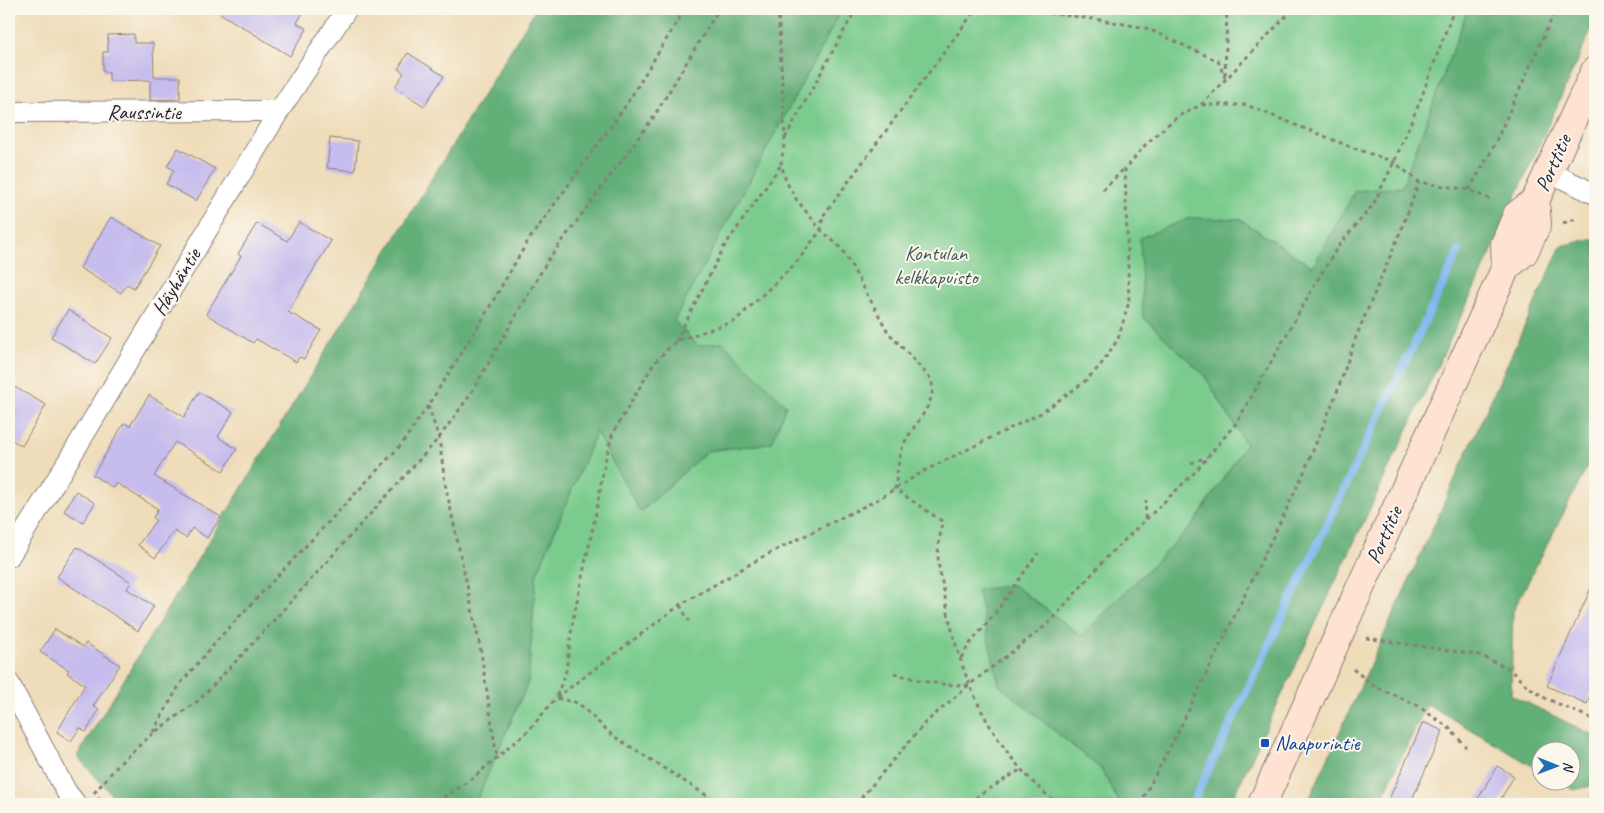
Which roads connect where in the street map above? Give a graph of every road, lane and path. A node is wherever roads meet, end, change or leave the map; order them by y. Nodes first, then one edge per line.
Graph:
1 (347, 9) edge
2 (685, 9) edge
3 (719, 9) edge
4 (778, 9) edge
5 (856, 9) edge
6 (976, 9) edge
7 (1018, 9) edge
8 (1227, 9) edge
9 (1293, 9) edge
10 (1454, 9) edge
11 (1556, 9) edge
12 (1595, 70) edge
13 (1225, 78) junction
14 (1201, 105) junction
15 (279, 111) junction
16 (9, 112) edge
17 (785, 139) junction
18 (1394, 162) junction
19 (781, 164) junction
20 (1125, 169) junction
21 (1549, 172) junction
22 (1419, 182) junction
23 (1103, 190) dead end
24 (1469, 190) junction
25 (1595, 194) edge
26 (1494, 202) dead end
27 (821, 230) junction
28 (676, 341) junction
29 (428, 406) junction
30 (439, 438) junction
31 (1208, 456) junction
32 (1191, 462) dead end
33 (895, 489) junction
34 (1146, 500) dead end
35 (1145, 519) junction
36 (1038, 552) dead end
37 (9, 557) edge
38 (680, 604) junction
39 (690, 621) dead end
40 (1361, 637) dead end
41 (960, 658) junction
42 (1348, 665) dead end
43 (894, 673) dead end
44 (9, 683) edge
45 (969, 684) junction
46 (556, 698) junction
47 (1595, 720) edge
48 (151, 735) junction
49 (1466, 747) dead end
50 (497, 758) junction
51 (1020, 770) junction
52 (1595, 777) edge
53 (94, 792) dead end
54 (76, 804) edge
55 (420, 804) edge
56 (720, 804) edge
57 (856, 804) edge
58 (970, 804) edge
59 (1058, 804) edge
60 (1140, 804) edge
61 (1262, 804) edge
62 (1587, 804) edge

1 - 15 street, Häyhäntie
2 - 29 path
3 - 30 path
4 - 17 path
5 - 17 path
6 - 27 path
7 - 13 path
8 - 13 path
9 - 13 path
10 - 18 path
11 - 24 path
12 - 21 street, Porttitie
13 - 14 path
14 - 18 path
14 - 20 path
15 - 16 street, Raussintie
15 - 37 street, Häyhäntie
17 - 19 path
18 - 22 path
18 - 31 path
19 - 27 path
19 - 28 path
20 - 23 path
20 - 33 path
21 - 25 street
21 - 61 street, Porttitie
22 - 24 path
22 - 60 path
24 - 26 path
27 - 28 path
27 - 33 path
28 - 46 path
29 - 30 path
29 - 48 path
30 - 48 path
30 - 50 path
31 - 32 path
31 - 35 path
33 - 38 path
33 - 41 path
34 - 35 path
35 - 45 path
36 - 41 path
38 - 39 path
38 - 46 path
40 - 47 path
41 - 45 path
42 - 49 path
43 - 45 path
44 - 54 street
45 - 51 path
45 - 57 path
46 - 50 path
46 - 56 path
48 - 53 path
50 - 55 path
51 - 58 path
51 - 59 path
52 - 62 path

